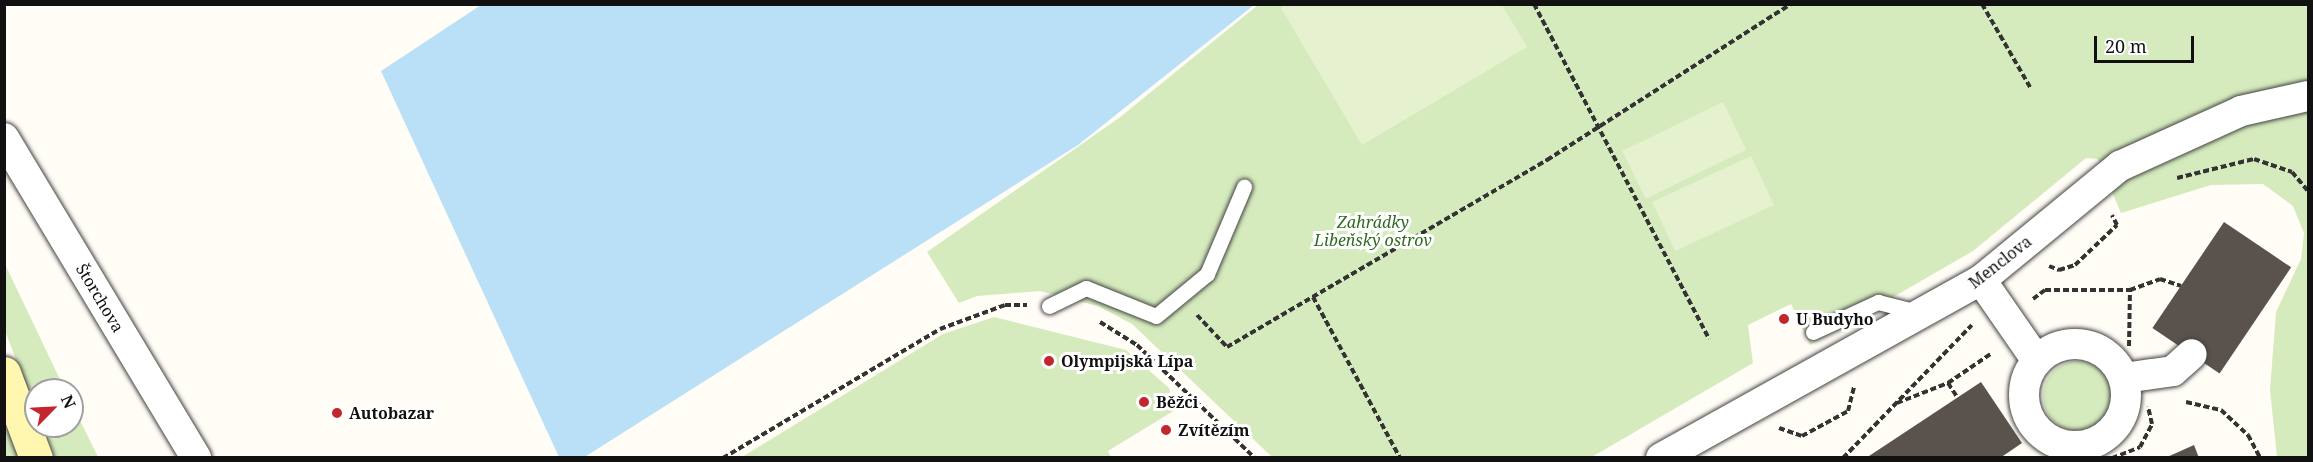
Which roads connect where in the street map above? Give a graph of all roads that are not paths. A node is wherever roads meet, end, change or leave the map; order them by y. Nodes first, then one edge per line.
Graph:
1 (2308, 96) edge
2 (4, 138) edge
3 (1244, 187) dead end
4 (1981, 280) junction
5 (1049, 306) road end
6 (1921, 313) junction
7 (1813, 332) dead end
8 (2192, 354) dead end
9 (2037, 361) junction
10 (4, 373) edge
11 (2130, 377) junction
12 (2067, 451) edge
13 (1678, 453) edge
14 (36, 458) edge
15 (196, 458) edge

1 - 4 street, Menclova
2 - 15 street, Štorchova
3 - 5 lane
4 - 6 street, Menclova
4 - 9 street
6 - 7 lane
6 - 13 street, Menclova
8 - 11 street
9 - 11 street
9 - 12 street
10 - 14 main road
11 - 12 street

